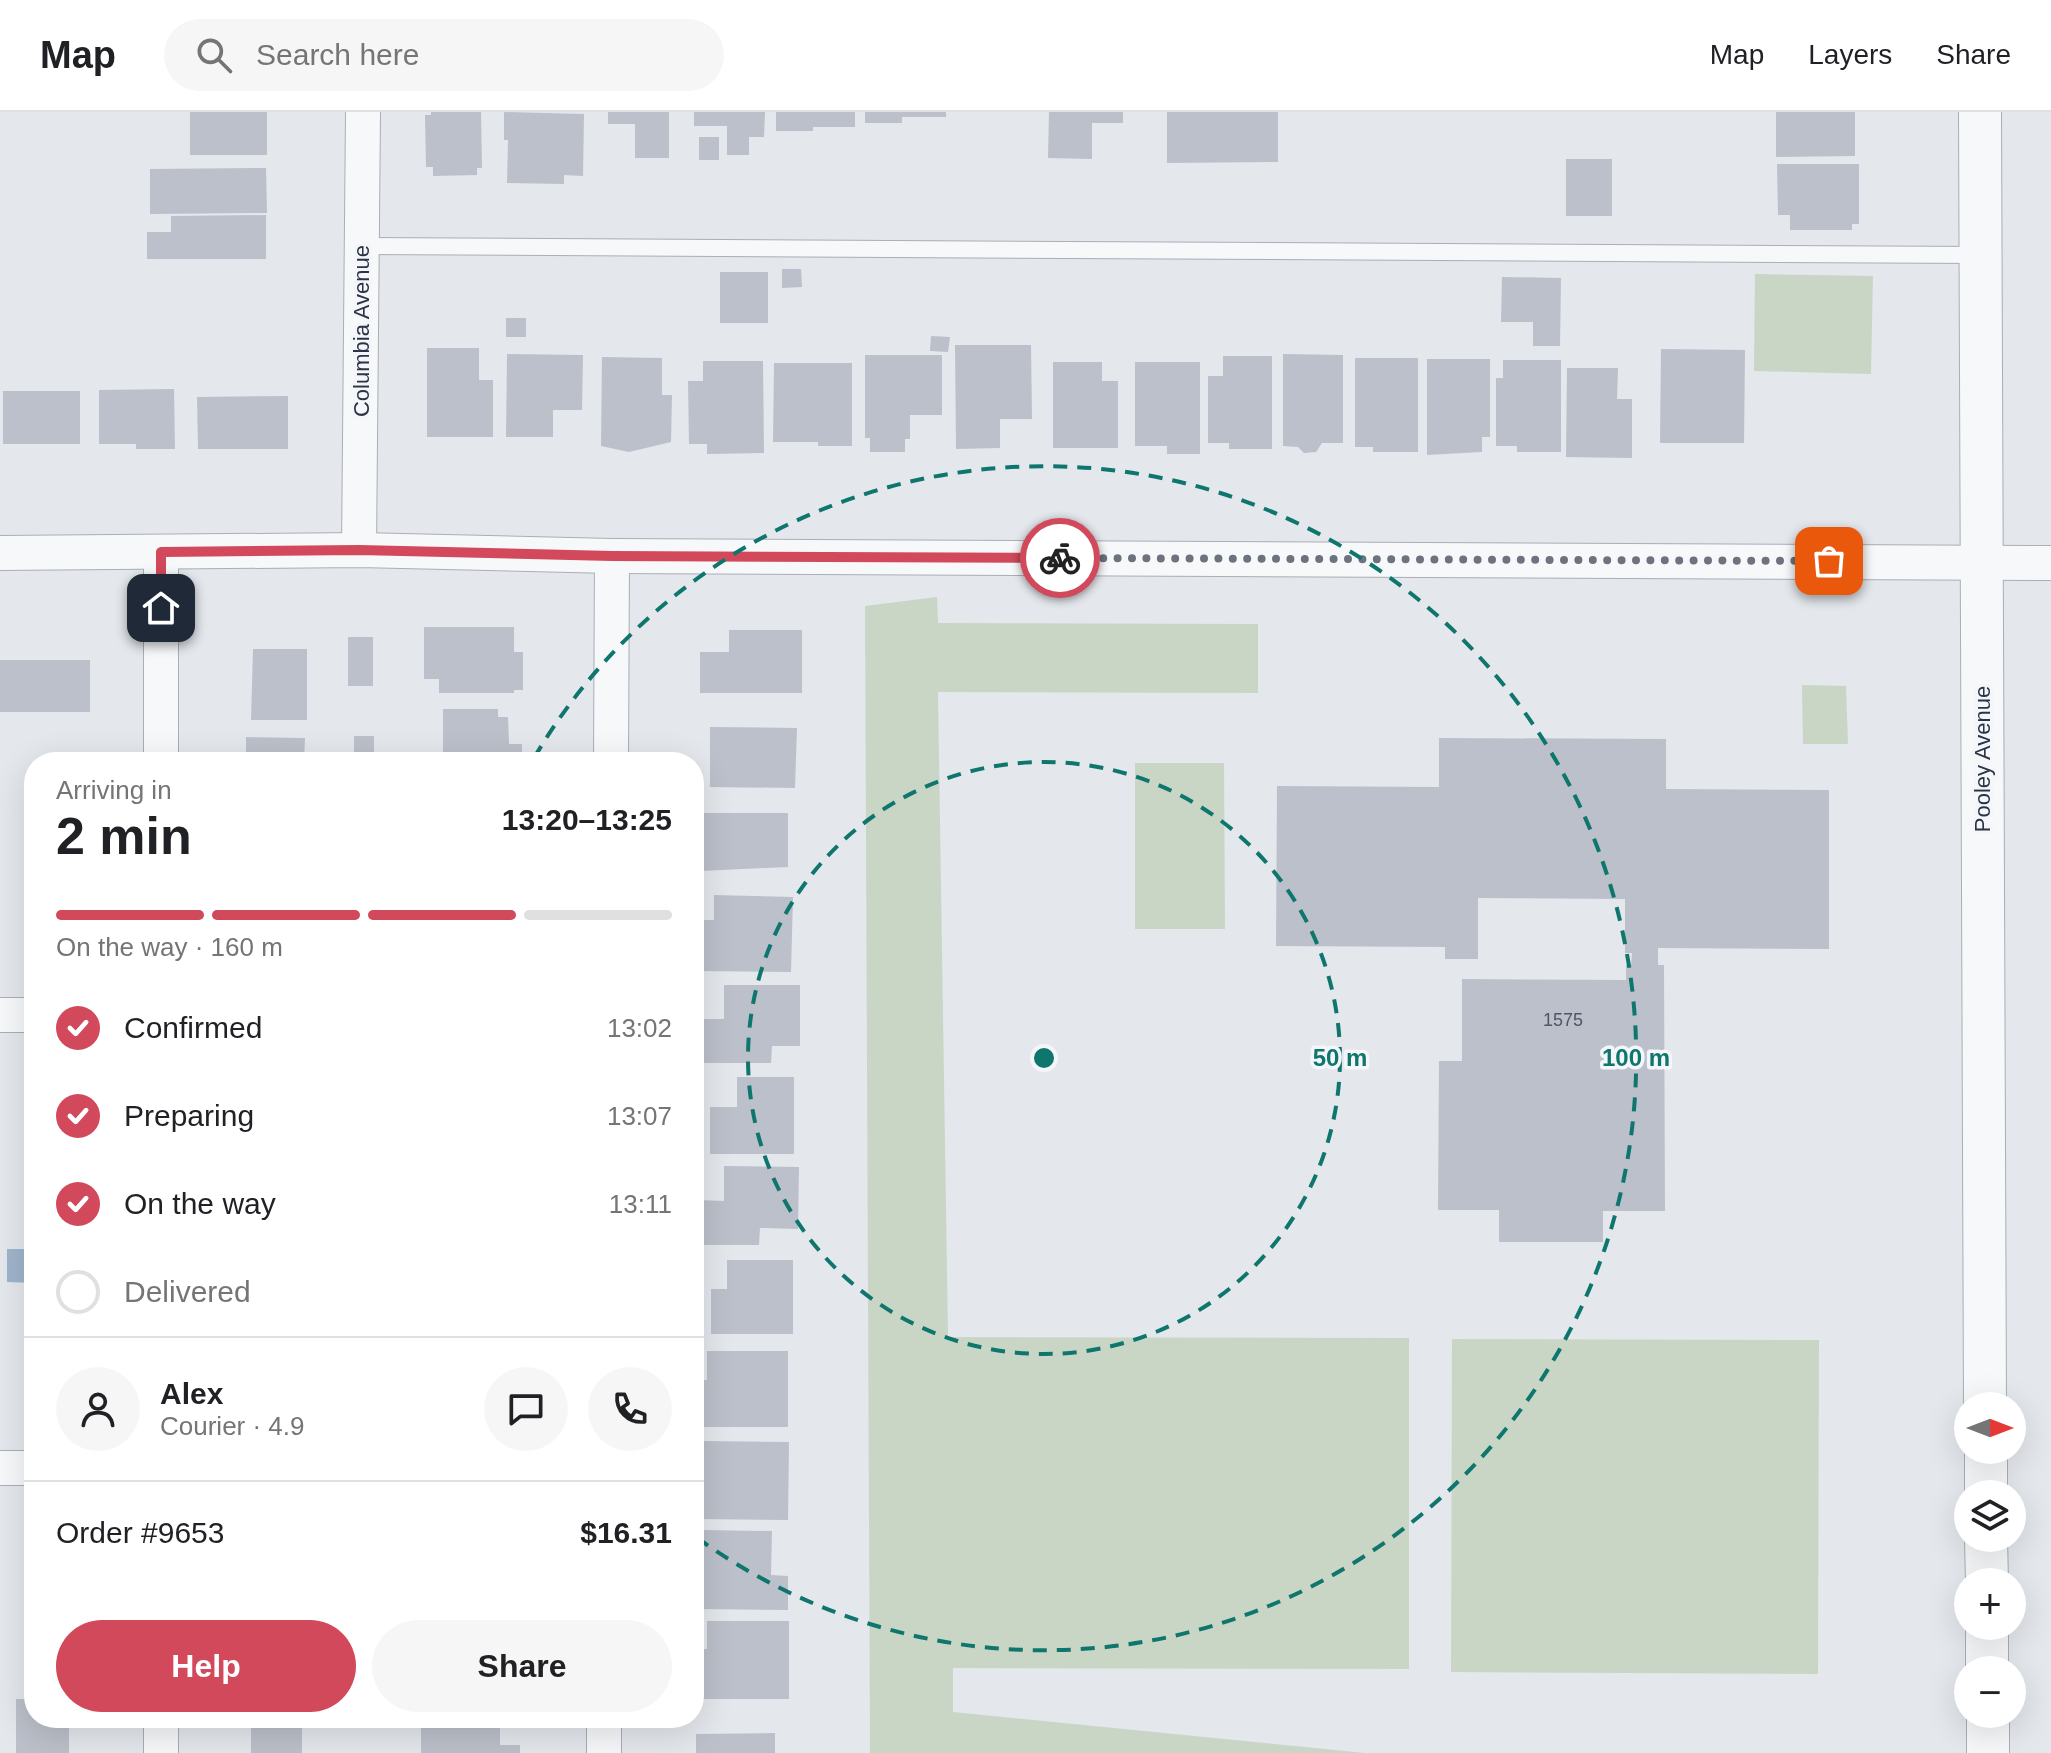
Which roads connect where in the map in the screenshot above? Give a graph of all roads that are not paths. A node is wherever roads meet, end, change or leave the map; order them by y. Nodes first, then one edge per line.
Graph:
1 (363, 112) edge
2 (1980, 112) edge
3 (362, 246) junction
4 (1980, 255) junction
5 (359, 550) junction
6 (161, 552) junction
7 (0, 553) edge
8 (612, 556) junction
9 (1981, 562) junction
10 (2051, 563) edge
11 (161, 752) edge
12 (611, 752) edge
13 (0, 1015) edge
14 (24, 1015) edge
15 (1985, 1392) edge
16 (0, 1468) edge
17 (24, 1468) edge
18 (161, 1728) edge
19 (604, 1728) edge
20 (1988, 1728) edge
21 (161, 1753) edge
22 (604, 1753) edge
23 (1988, 1753) edge

1 - 3 street, Columbia Avenue
2 - 4 street, Pooley Avenue
3 - 4 lane
3 - 5 street, Columbia Avenue
4 - 9 street, Pooley Avenue
5 - 6 street
5 - 8 street
6 - 7 street
6 - 11 street
8 - 9 street
8 - 12 street
9 - 10 street
9 - 15 street, Pooley Avenue
13 - 14 street
16 - 17 street
18 - 21 street
19 - 22 street
20 - 23 street

